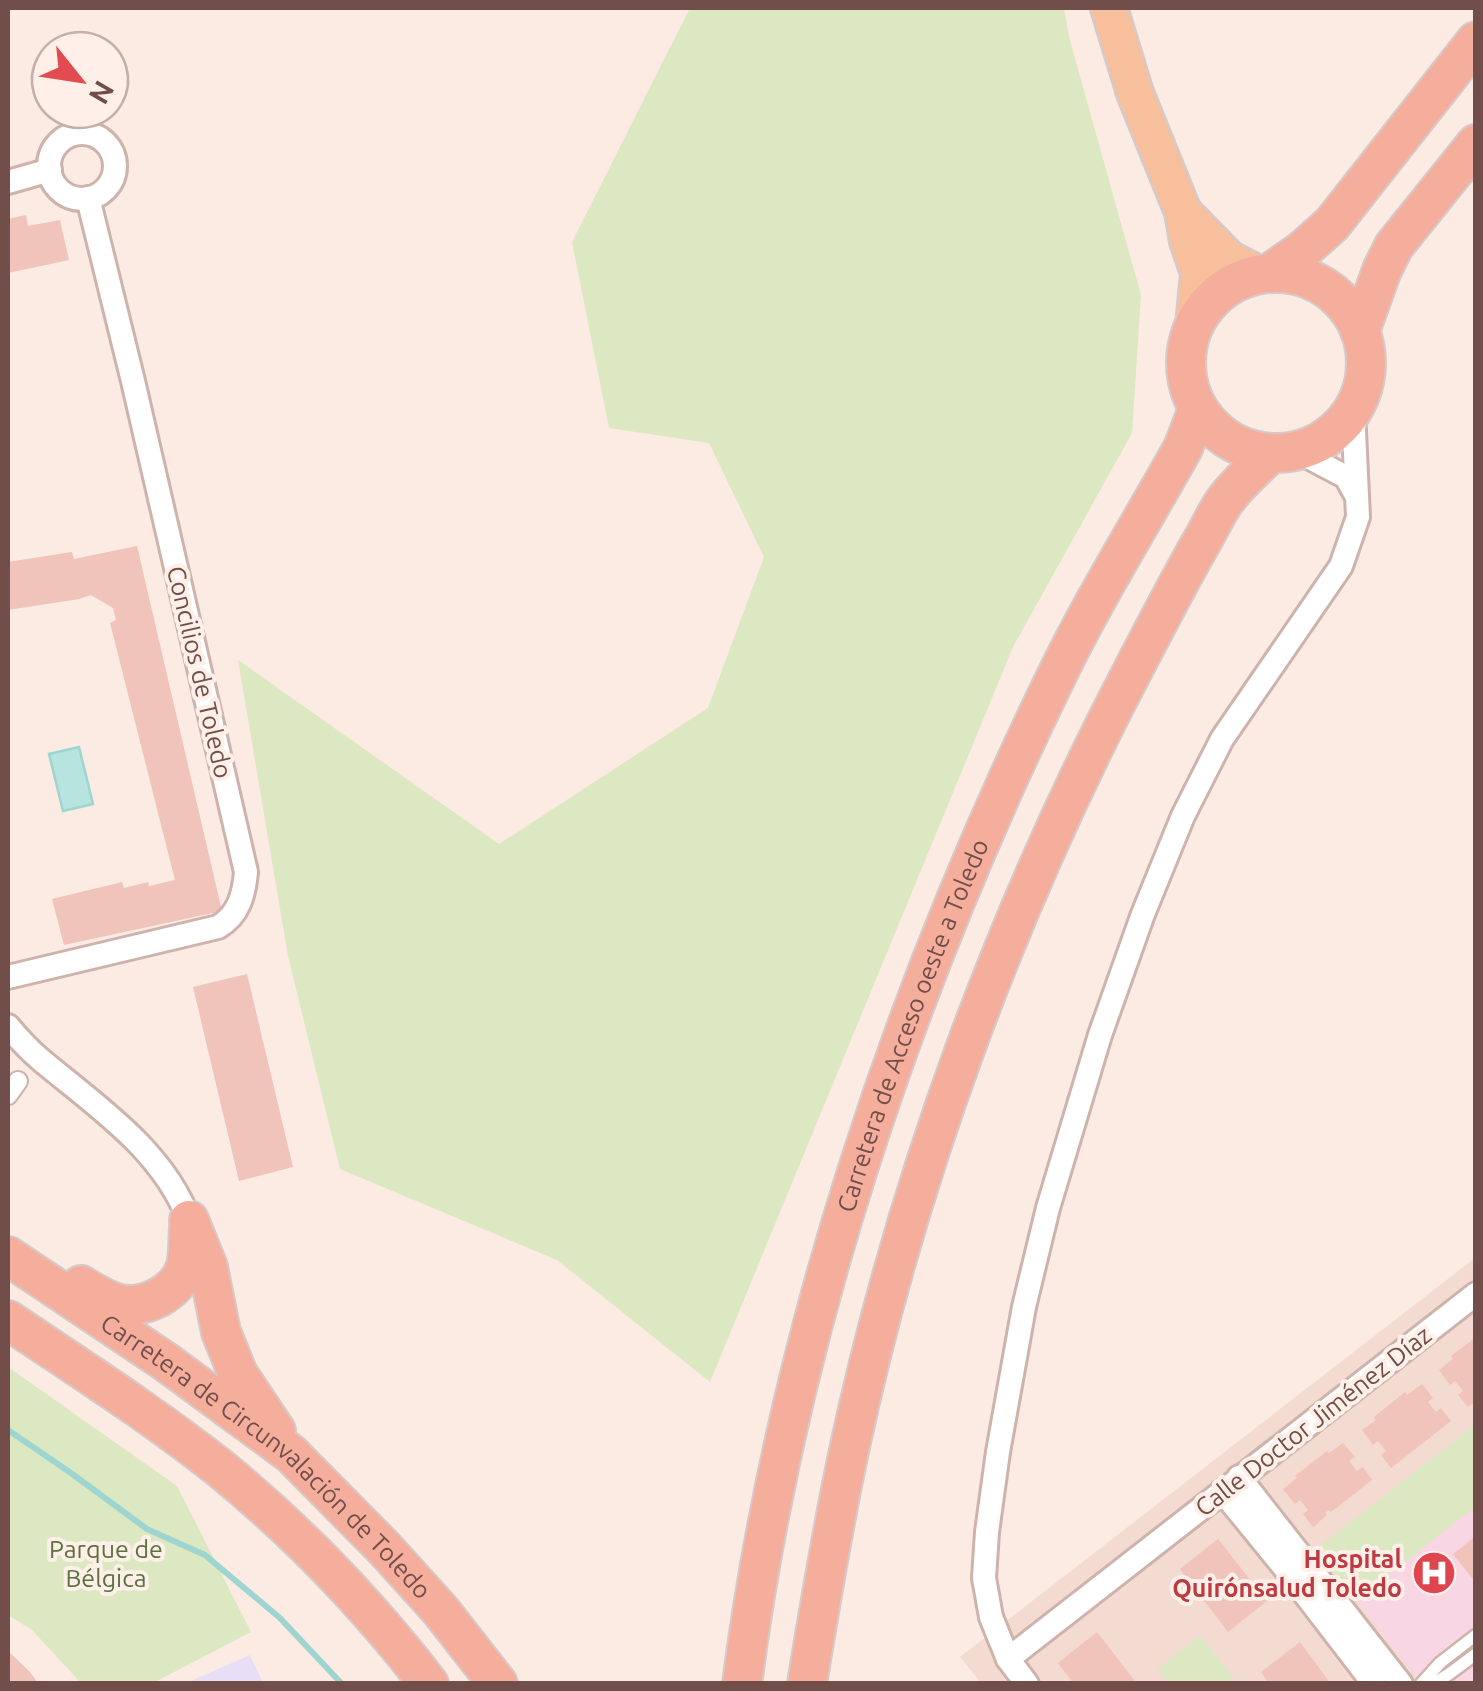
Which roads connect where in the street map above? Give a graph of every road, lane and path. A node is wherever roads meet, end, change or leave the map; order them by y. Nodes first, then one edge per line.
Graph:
1 (1109, 8) edge
2 (1476, 41) edge
3 (1476, 144) edge
4 (50, 170) junction
5 (8, 182) edge
6 (88, 198) junction
7 (1183, 212) junction
8 (1265, 274) junction
9 (1194, 326) junction
10 (1360, 331) junction
11 (1198, 409) junction
12 (1353, 410) junction
13 (1284, 452) junction
14 (1356, 497) junction
15 (8, 977) edge
16 (8, 1026) edge
17 (189, 1220) junction
18 (8, 1244) edge
19 (8, 1256) edge
20 (1476, 1294) edge
21 (8, 1320) edge
22 (291, 1454) junction
23 (1230, 1484) junction
24 (1476, 1635) edge
25 (1476, 1654) edge
26 (1008, 1659) junction
27 (429, 1684) edge
28 (498, 1684) edge
29 (742, 1684) edge
30 (807, 1684) edge
31 (1027, 1684) edge
32 (1374, 1684) edge
33 (1401, 1684) edge
34 (1422, 1684) edge
35 (1433, 1684) edge

1 - 7 main road
2 - 8 highway
3 - 10 highway
4 - 5 street
4 - 6 street
4 - 6 street
6 - 15 street, Concilios de Toledo
7 - 8 main road
7 - 9 main road
8 - 9 highway
8 - 10 highway
9 - 11 highway
10 - 12 highway
11 - 13 highway
11 - 29 highway, Carretera de Acceso oeste a Toledo
12 - 13 highway
12 - 14 street
13 - 14 street
13 - 30 highway
14 - 26 street
16 - 17 street
17 - 18 highway
17 - 22 highway
19 - 22 highway, Carretera de Circunvalación de Toledo
20 - 23 street, Calle Doctor Jiménez Díaz
21 - 27 highway, Carretera de Circunvalación de Toledo
22 - 28 highway, Carretera de Circunvalación de Toledo
23 - 26 street, Calle Doctor Jiménez Díaz
23 - 32 street
23 - 33 street
24 - 34 lane
25 - 35 lane
26 - 31 street

